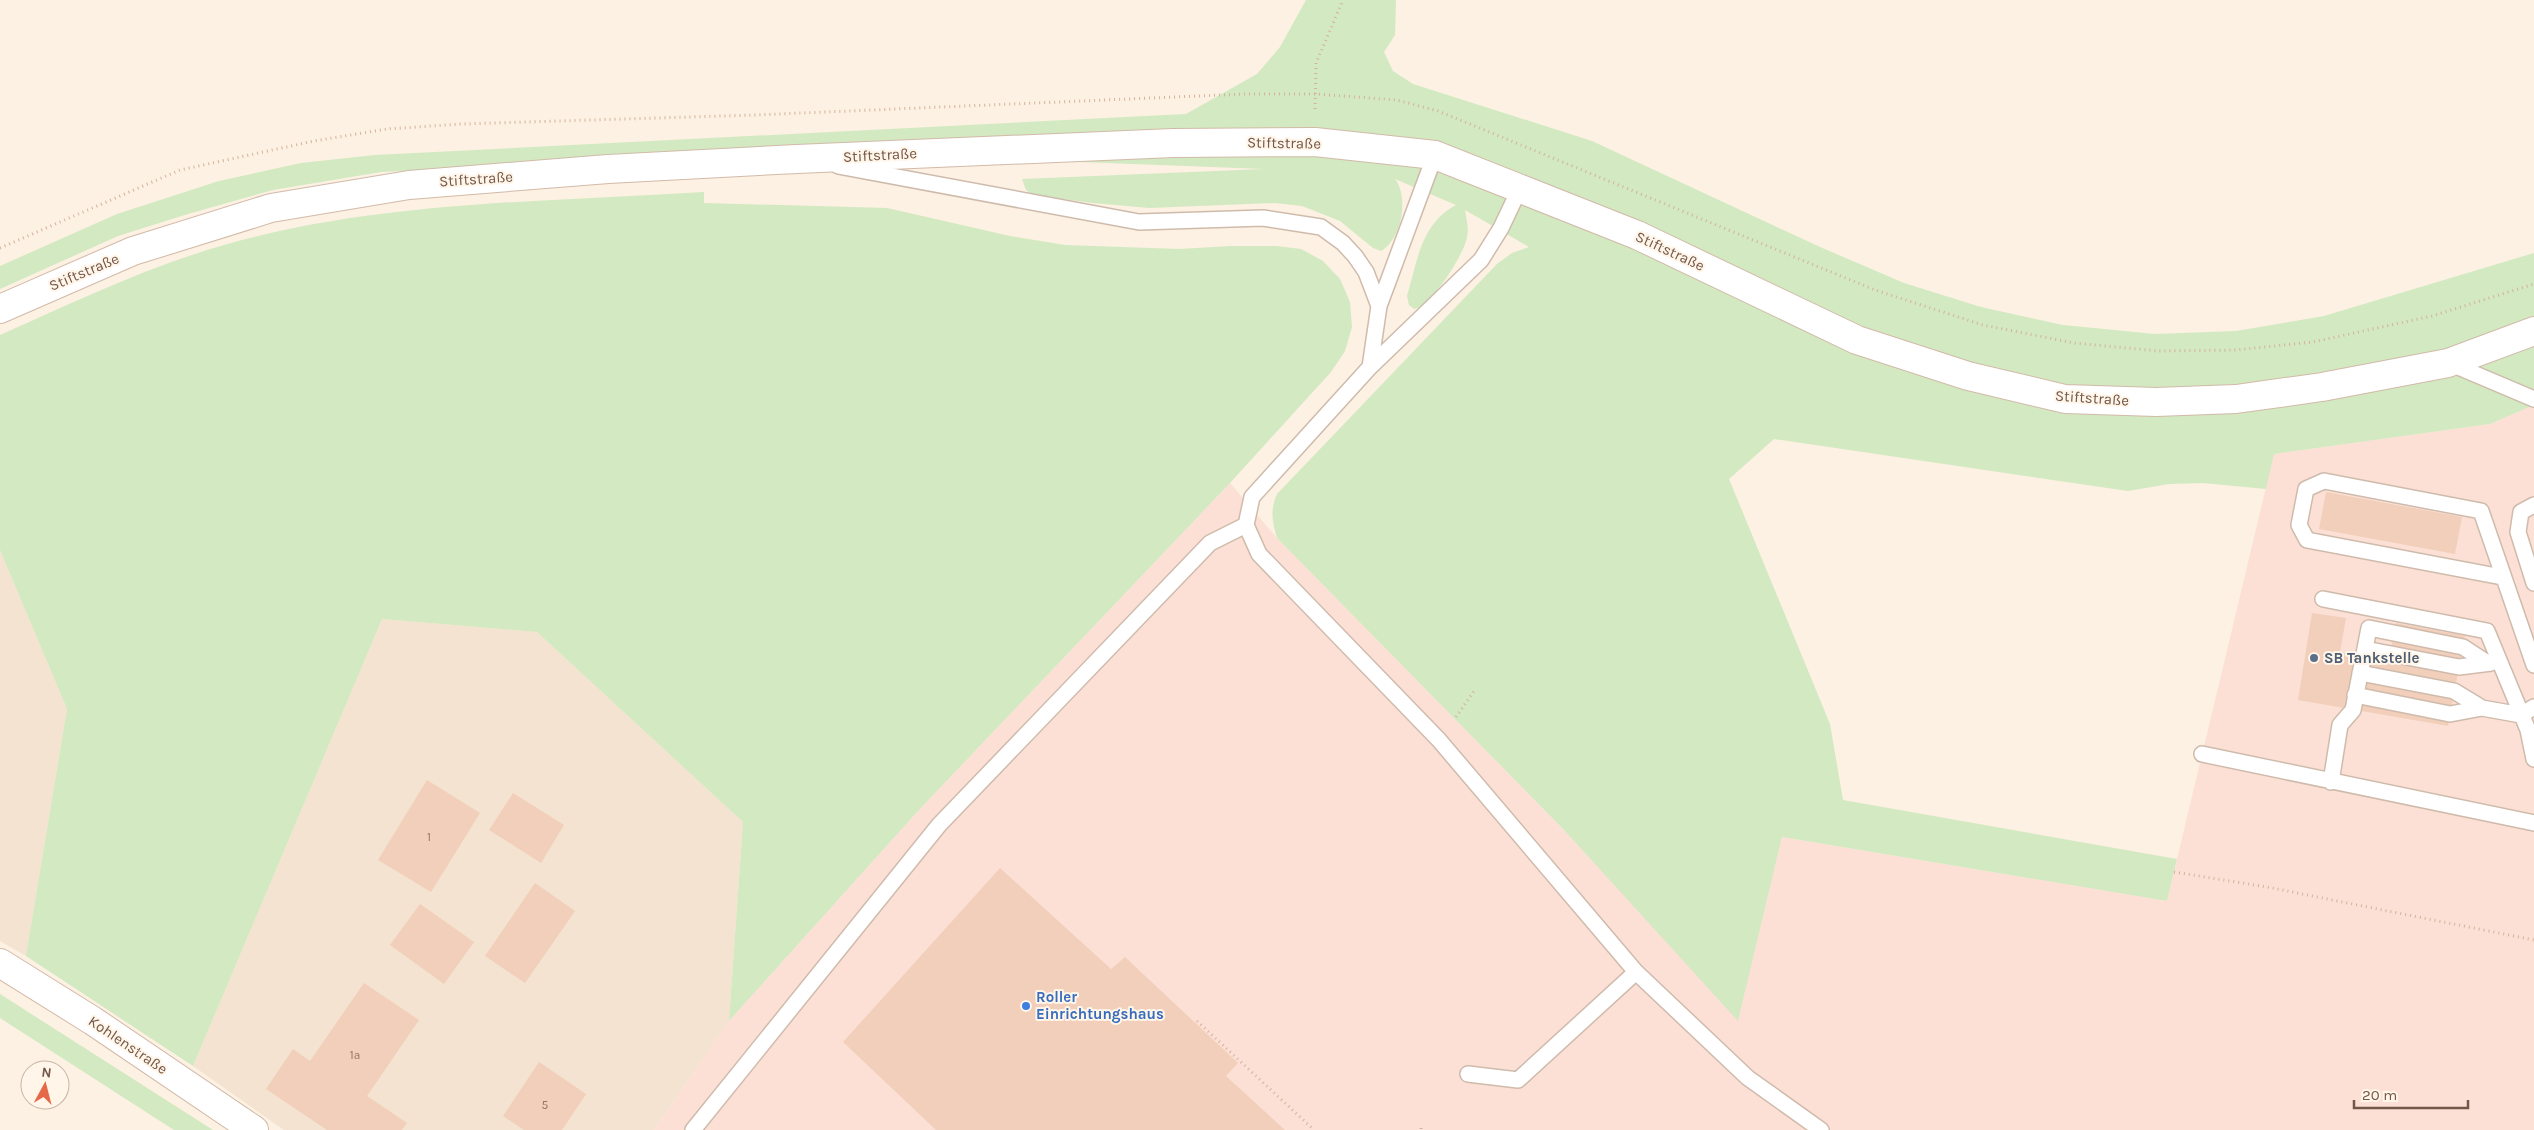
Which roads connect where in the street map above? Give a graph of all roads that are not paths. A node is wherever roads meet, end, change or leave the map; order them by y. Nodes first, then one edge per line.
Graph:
1 (1435, 155) junction
2 (797, 159) junction
3 (1520, 188) junction
4 (1379, 306) junction
5 (0, 309) edge
6 (2534, 331) edge
7 (2448, 363) junction
8 (1370, 367) junction
9 (2534, 399) edge
10 (2534, 505) edge
11 (1246, 525) junction
12 (2502, 577) junction
13 (2534, 584) edge
14 (2323, 599) dead end
15 (2365, 649) junction
16 (2486, 662) junction
17 (2534, 665) edge
18 (2503, 666) junction
19 (2360, 673) junction
20 (2356, 695) junction
21 (2534, 707) edge
22 (2482, 708) junction
23 (2521, 715) junction
24 (2531, 729) edge
25 (2202, 754) dead end
26 (2534, 759) edge
27 (2331, 782) junction
28 (2534, 823) edge
29 (0, 963) edge
30 (1636, 972) junction
31 (1468, 1074) dead end
32 (254, 1130) edge
33 (693, 1130) edge
34 (1821, 1130) edge

1 - 2 main road, Stiftstraße
1 - 3 main road, Stiftstraße
1 - 4 lane
2 - 4 lane
2 - 5 main road, Stiftstraße
3 - 7 main road, Stiftstraße
3 - 8 lane
4 - 8 lane
6 - 7 main road, Stiftstraße
7 - 9 lane
8 - 11 lane
10 - 13 lane
11 - 30 lane
11 - 33 lane
12 - 12 lane
12 - 17 lane
14 - 18 lane
15 - 16 lane
15 - 16 lane
15 - 19 lane
16 - 18 lane
18 - 23 lane
19 - 20 lane
19 - 22 lane
20 - 22 lane
20 - 27 lane
21 - 23 lane
22 - 23 lane
23 - 24 lane
24 - 26 lane
25 - 27 lane
27 - 28 lane
29 - 32 main road, Kohlenstraße
30 - 31 lane
30 - 34 lane

